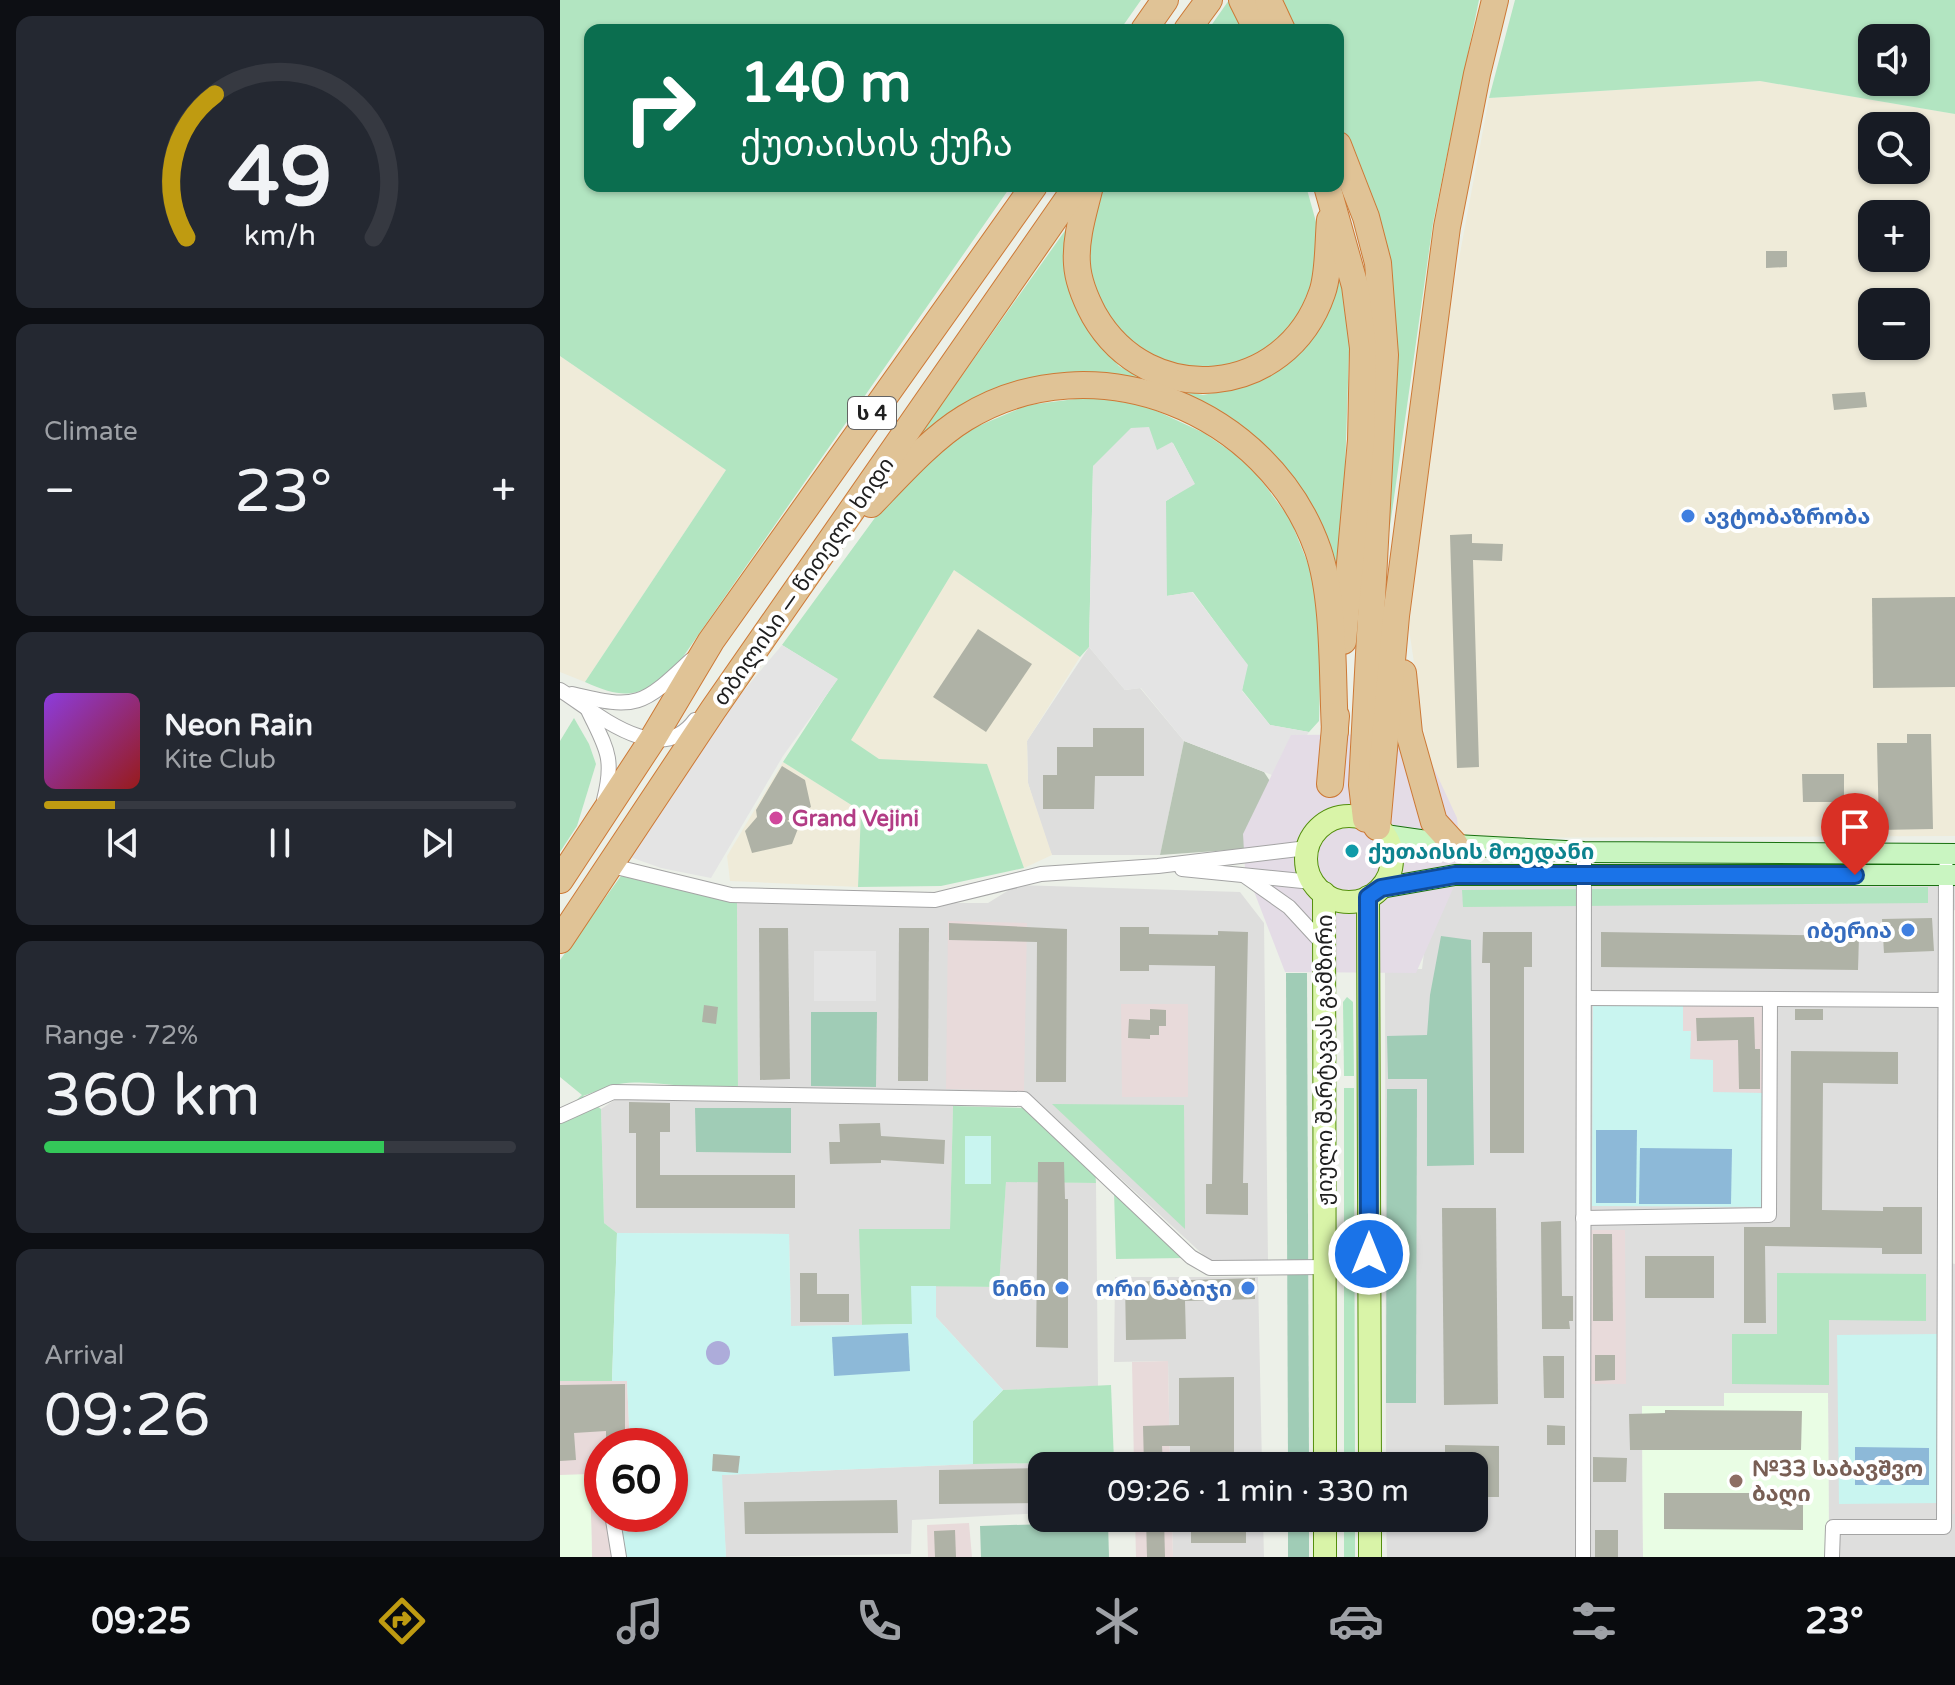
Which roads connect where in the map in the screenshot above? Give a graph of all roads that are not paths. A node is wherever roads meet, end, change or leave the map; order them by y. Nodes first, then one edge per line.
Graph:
1 (1165, 0) edge
2 (1209, 0) edge
3 (1242, 0) edge
4 (1268, 0) edge
5 (1495, 0) edge
6 (1148, 24) edge
7 (1191, 24) edge
8 (1254, 24) edge
9 (1279, 24) edge
10 (1344, 160) edge
11 (1030, 192) edge
12 (1073, 192) edge
13 (1089, 192) edge
14 (1329, 193) edge
15 (821, 554) junction
16 (1396, 616) junction
17 (711, 641) junction
18 (751, 655) junction
19 (562, 691) edge
20 (587, 710) junction
21 (1335, 731) junction
22 (652, 740) junction
23 (1330, 784) joint
24 (599, 819) junction
25 (1327, 822) junction
26 (1376, 827) junction
27 (1455, 845) junction
28 (1307, 848) junction
29 (1584, 852) junction
30 (1950, 865) edge
31 (612, 866) junction
32 (1158, 866) junction
33 (1584, 875) junction
34 (1245, 876) junction
35 (560, 880) edge
36 (1318, 888) junction
37 (1375, 893) junction
38 (560, 940) edge
39 (1324, 945) junction
40 (1584, 998) junction
41 (1770, 999) junction
42 (1945, 1000) junction
43 (560, 1116) edge
44 (1583, 1218) junction
45 (1324, 1267) junction
46 (1950, 1388) edge
47 (1325, 1452) edge
48 (1370, 1452) edge
49 (615, 1532) edge
50 (1325, 1532) edge
51 (1370, 1532) edge
52 (619, 1557) edge
53 (1325, 1557) edge
54 (1370, 1557) edge
55 (1583, 1557) edge
56 (1832, 1557) edge

1 - 6 highway
2 - 7 highway
3 - 8 highway
4 - 9 highway
5 - 16 highway
10 - 26 highway
11 - 17 highway, თბილისი — წითელი ხიდი / ს 4
12 - 15 highway, თბილისი — წითელი ხიდი / ს 4
13 - 14 highway
14 - 21 highway
15 - 18 highway, თბილისი — წითელი ხიდი / ს 4
15 - 21 highway
16 - 26 highway
16 - 27 highway
17 - 19 street
17 - 22 highway, თბილისი — წითელი ხიდი / ს 4
18 - 22 street
18 - 31 highway, თბილისი — წითელი ხიდი / ს 4
19 - 20 street
20 - 22 street
20 - 24 street
21 - 23 highway
22 - 24 highway, თბილისი — წითელი ხიდი / ს 4
23 - 25 main road
24 - 35 highway, თბილისი — წითელი ხიდი / ს 4
25 - 26 main road
25 - 28 main road
26 - 27 street
26 - 37 main road
27 - 29 street
28 - 32 street
28 - 36 main road
29 - 30 street
29 - 33 street
30 - 33 street
30 - 42 street
31 - 32 street
31 - 38 highway, თბილისი — წითელი ხიდი / ს 4
32 - 34 street
33 - 37 street
33 - 40 street
34 - 36 street
34 - 39 street
36 - 37 main road
36 - 39 main road, ჟიული შარტავას გამზირი
37 - 48 main road, ჟიული შარტავას გამზირი
39 - 45 main road, ჟიული შარტავას გამზირი
40 - 41 street
40 - 44 street
41 - 42 street
41 - 44 street
42 - 46 street
43 - 45 street
44 - 55 street
45 - 47 main road, ჟიული შარტავას გამზირი
46 - 56 street
49 - 52 street
50 - 53 main road
51 - 54 main road

